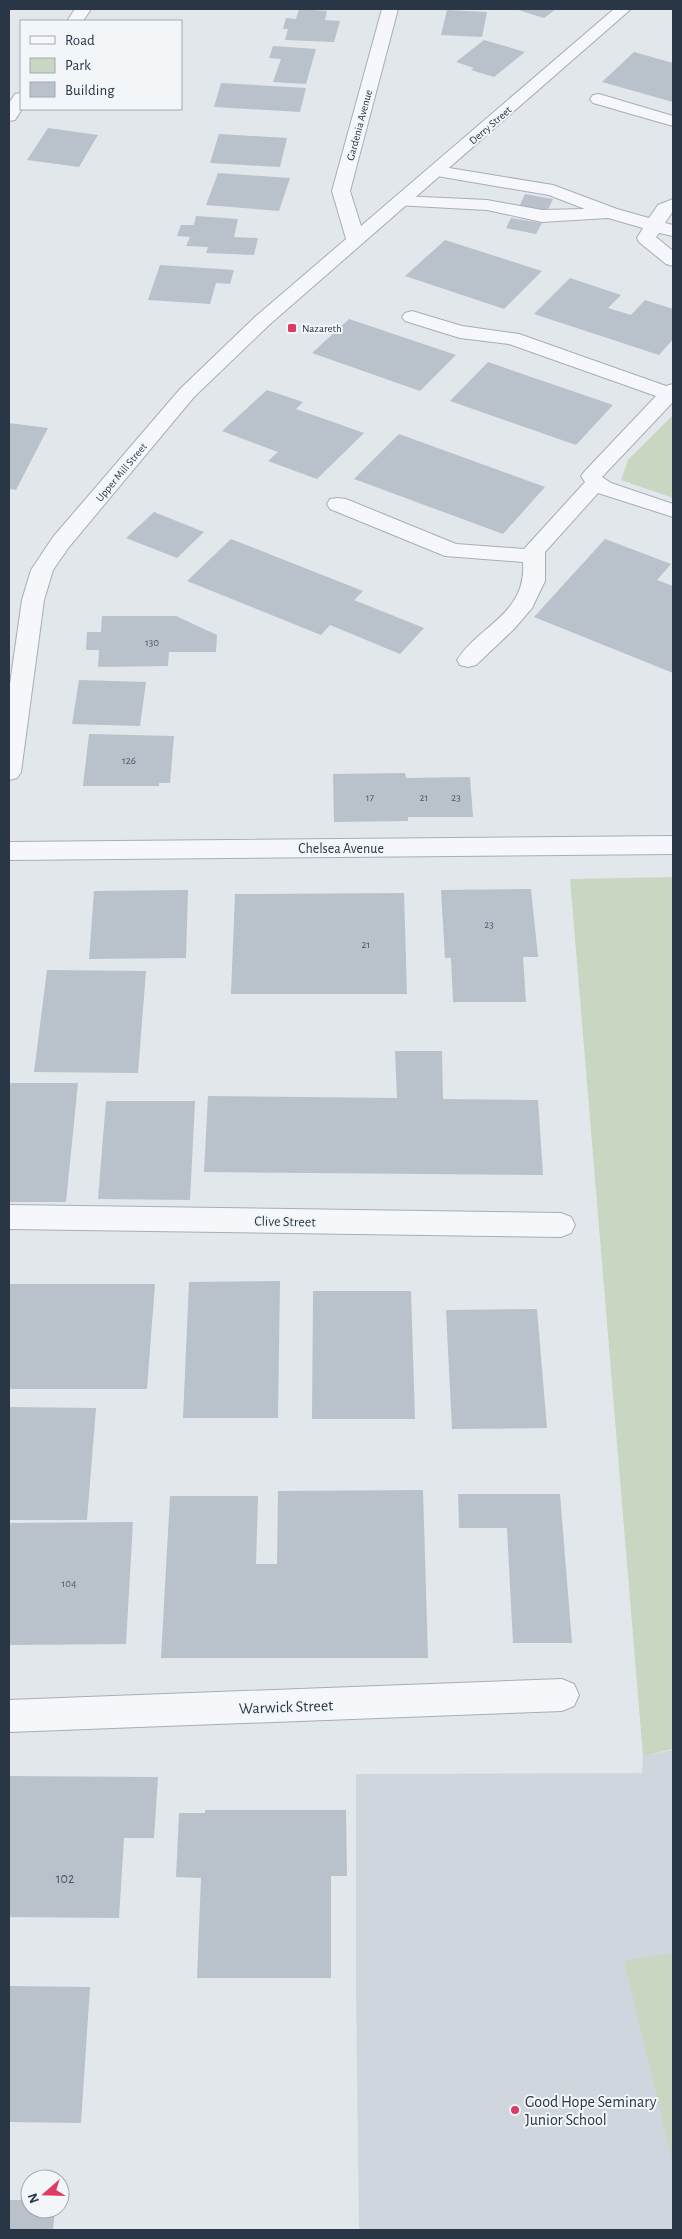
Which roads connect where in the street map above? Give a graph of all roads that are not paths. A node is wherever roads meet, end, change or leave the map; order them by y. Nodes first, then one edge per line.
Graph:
1 (84, 9) edge
2 (390, 9) edge
3 (623, 9) edge
4 (76, 20) edge
5 (600, 99) dead end
6 (20, 100) edge
7 (9, 116) edge
8 (673, 122) edge
9 (437, 171) junction
10 (401, 201) junction
11 (673, 204) edge
12 (611, 213) junction
13 (654, 224) junction
14 (673, 231) edge
15 (356, 240) junction
16 (673, 260) edge
17 (412, 317) dead end
18 (671, 392) edge
19 (596, 483) junction
20 (338, 504) dead end
21 (673, 511) edge
22 (533, 556) junction
23 (468, 660) dead end
24 (9, 772) edge
25 (673, 845) edge
26 (9, 850) edge
27 (9, 1217) edge
28 (561, 1225) dead end
29 (562, 1695) dead end
30 (9, 1716) edge

1 - 4 street
2 - 15 street, Gardenia Avenue
3 - 9 street, Derry Street
5 - 8 street
6 - 7 street
9 - 10 street, Derry Street
9 - 12 street
10 - 12 street
10 - 15 street, Derry Street
11 - 13 street
12 - 13 street
13 - 14 street
13 - 16 street
15 - 24 street, Upper Mill Street
17 - 18 street
18 - 19 street
19 - 21 street
19 - 22 street
20 - 22 street
22 - 23 street
25 - 26 street, Chelsea Avenue
27 - 28 street, Clive Street
29 - 30 street, Warwick Street

